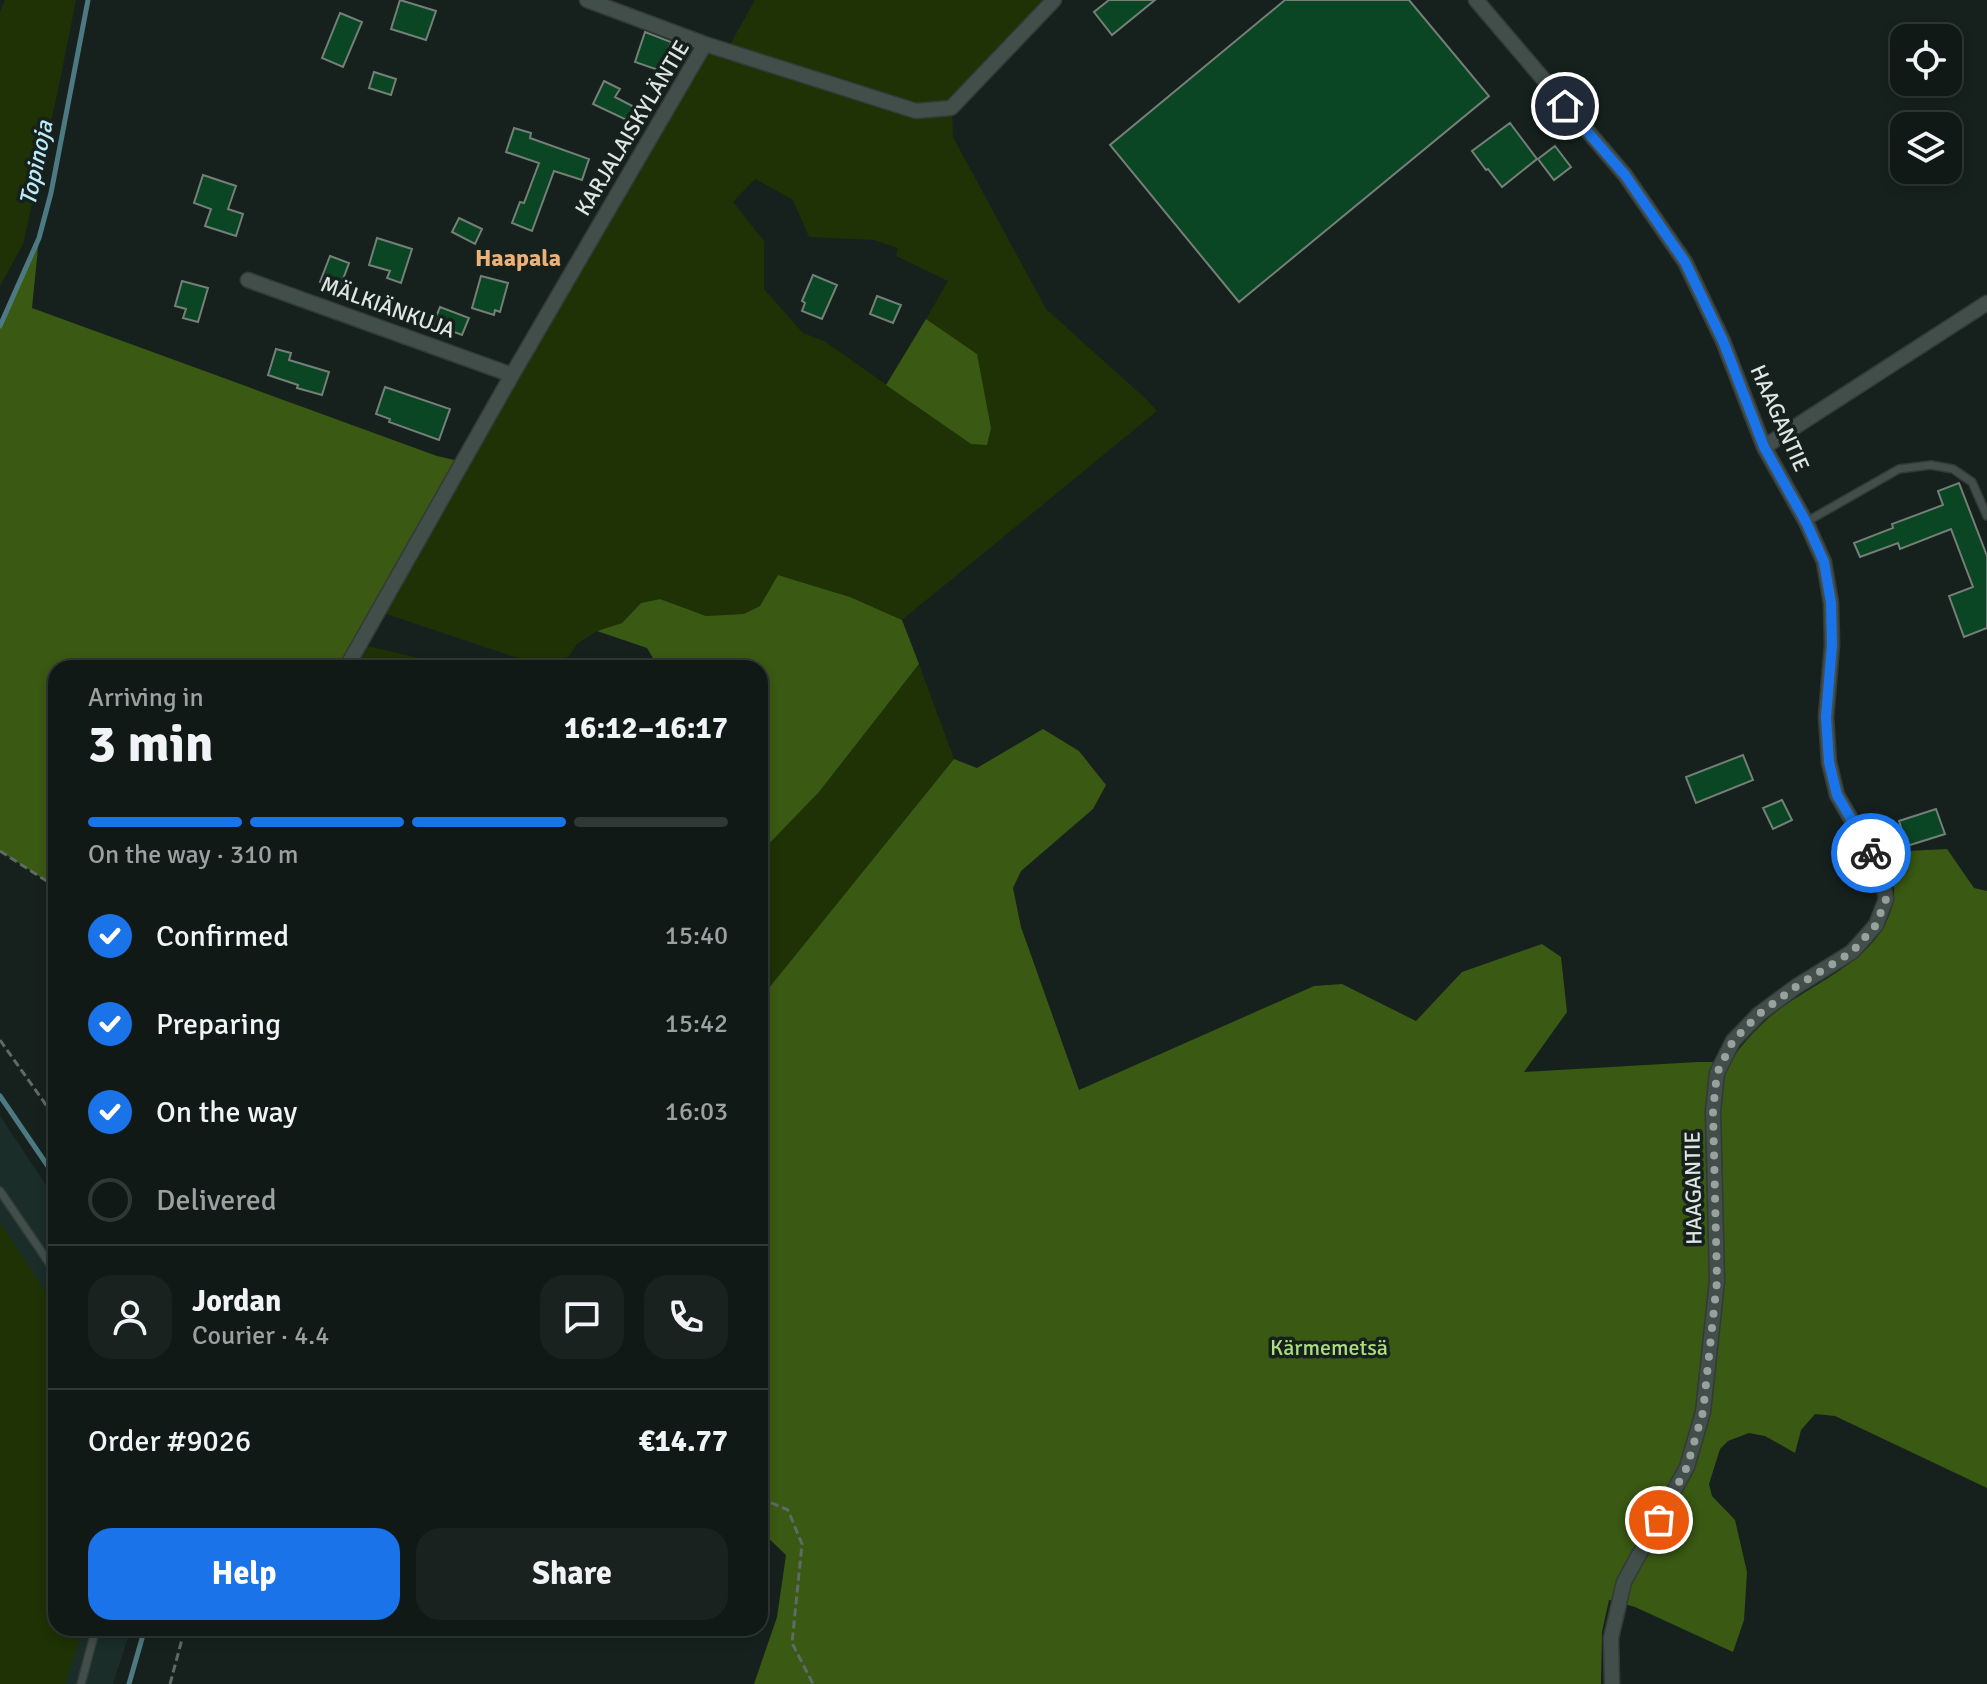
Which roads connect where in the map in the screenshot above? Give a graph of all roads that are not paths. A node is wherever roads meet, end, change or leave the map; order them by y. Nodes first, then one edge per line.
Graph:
1 (587, 0) edge
2 (1054, 0) edge
3 (1476, 0) edge
4 (705, 44) junction
5 (248, 280) dead end
6 (1987, 303) edge
7 (512, 375) junction
8 (1764, 447) junction
9 (1987, 516) edge
10 (1806, 522) junction
11 (351, 660) edge
12 (0, 1191) edge
13 (48, 1261) edge
14 (94, 1636) edge
15 (81, 1684) edge
16 (1612, 1684) edge

1 - 4 street
2 - 4 street, KARJALAISKYLÄNTIE
3 - 8 street, HAAGANTIE
4 - 7 street, KARJALAISKYLÄNTIE
5 - 7 street, MÄLKIÄNKUJA
6 - 8 street
7 - 11 street, KARJALAISKYLÄNTIE
8 - 10 street, HAAGANTIE
9 - 10 lane
10 - 16 street, HAAGANTIE
12 - 13 lane
14 - 15 lane

